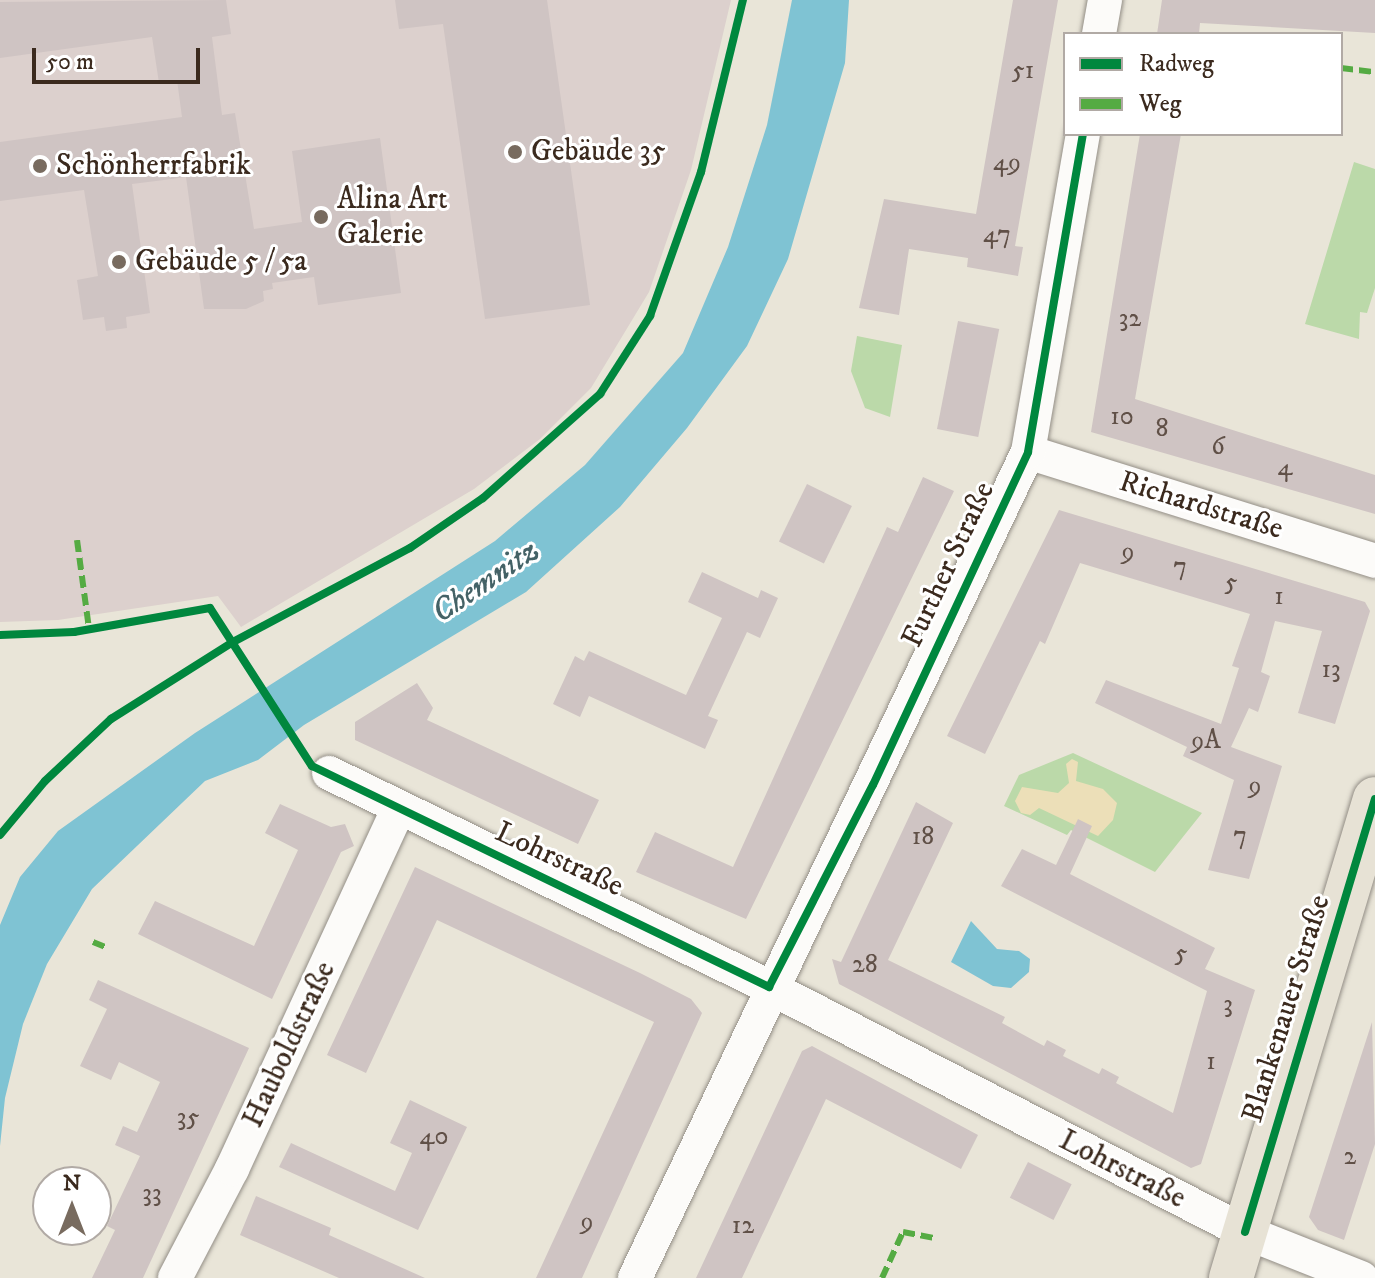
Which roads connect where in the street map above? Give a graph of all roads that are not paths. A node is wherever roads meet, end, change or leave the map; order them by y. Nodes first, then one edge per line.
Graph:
1 (1105, 0) edge
2 (1099, 32) edge
3 (1083, 136) edge
4 (1028, 452) junction
5 (1375, 561) edge
6 (329, 773) dead end
7 (1375, 799) edge
8 (398, 809) junction
9 (769, 987) junction
10 (1245, 1232) junction
11 (175, 1278) edge
12 (635, 1278) edge
13 (1231, 1278) edge
14 (1361, 1278) edge

1 - 2 street
3 - 4 street, Further Straße
4 - 5 street, Richardstraße
4 - 9 street, Further Straße
6 - 8 street, Lohrstraße
7 - 10 main road, Blankenauer Straße
8 - 9 street, Lohrstraße
8 - 11 street, Hauboldstraße
9 - 10 street, Lohrstraße
9 - 12 street, Further Straße
10 - 13 main road, Blankenauer Straße
10 - 14 street, Lohrstraße

